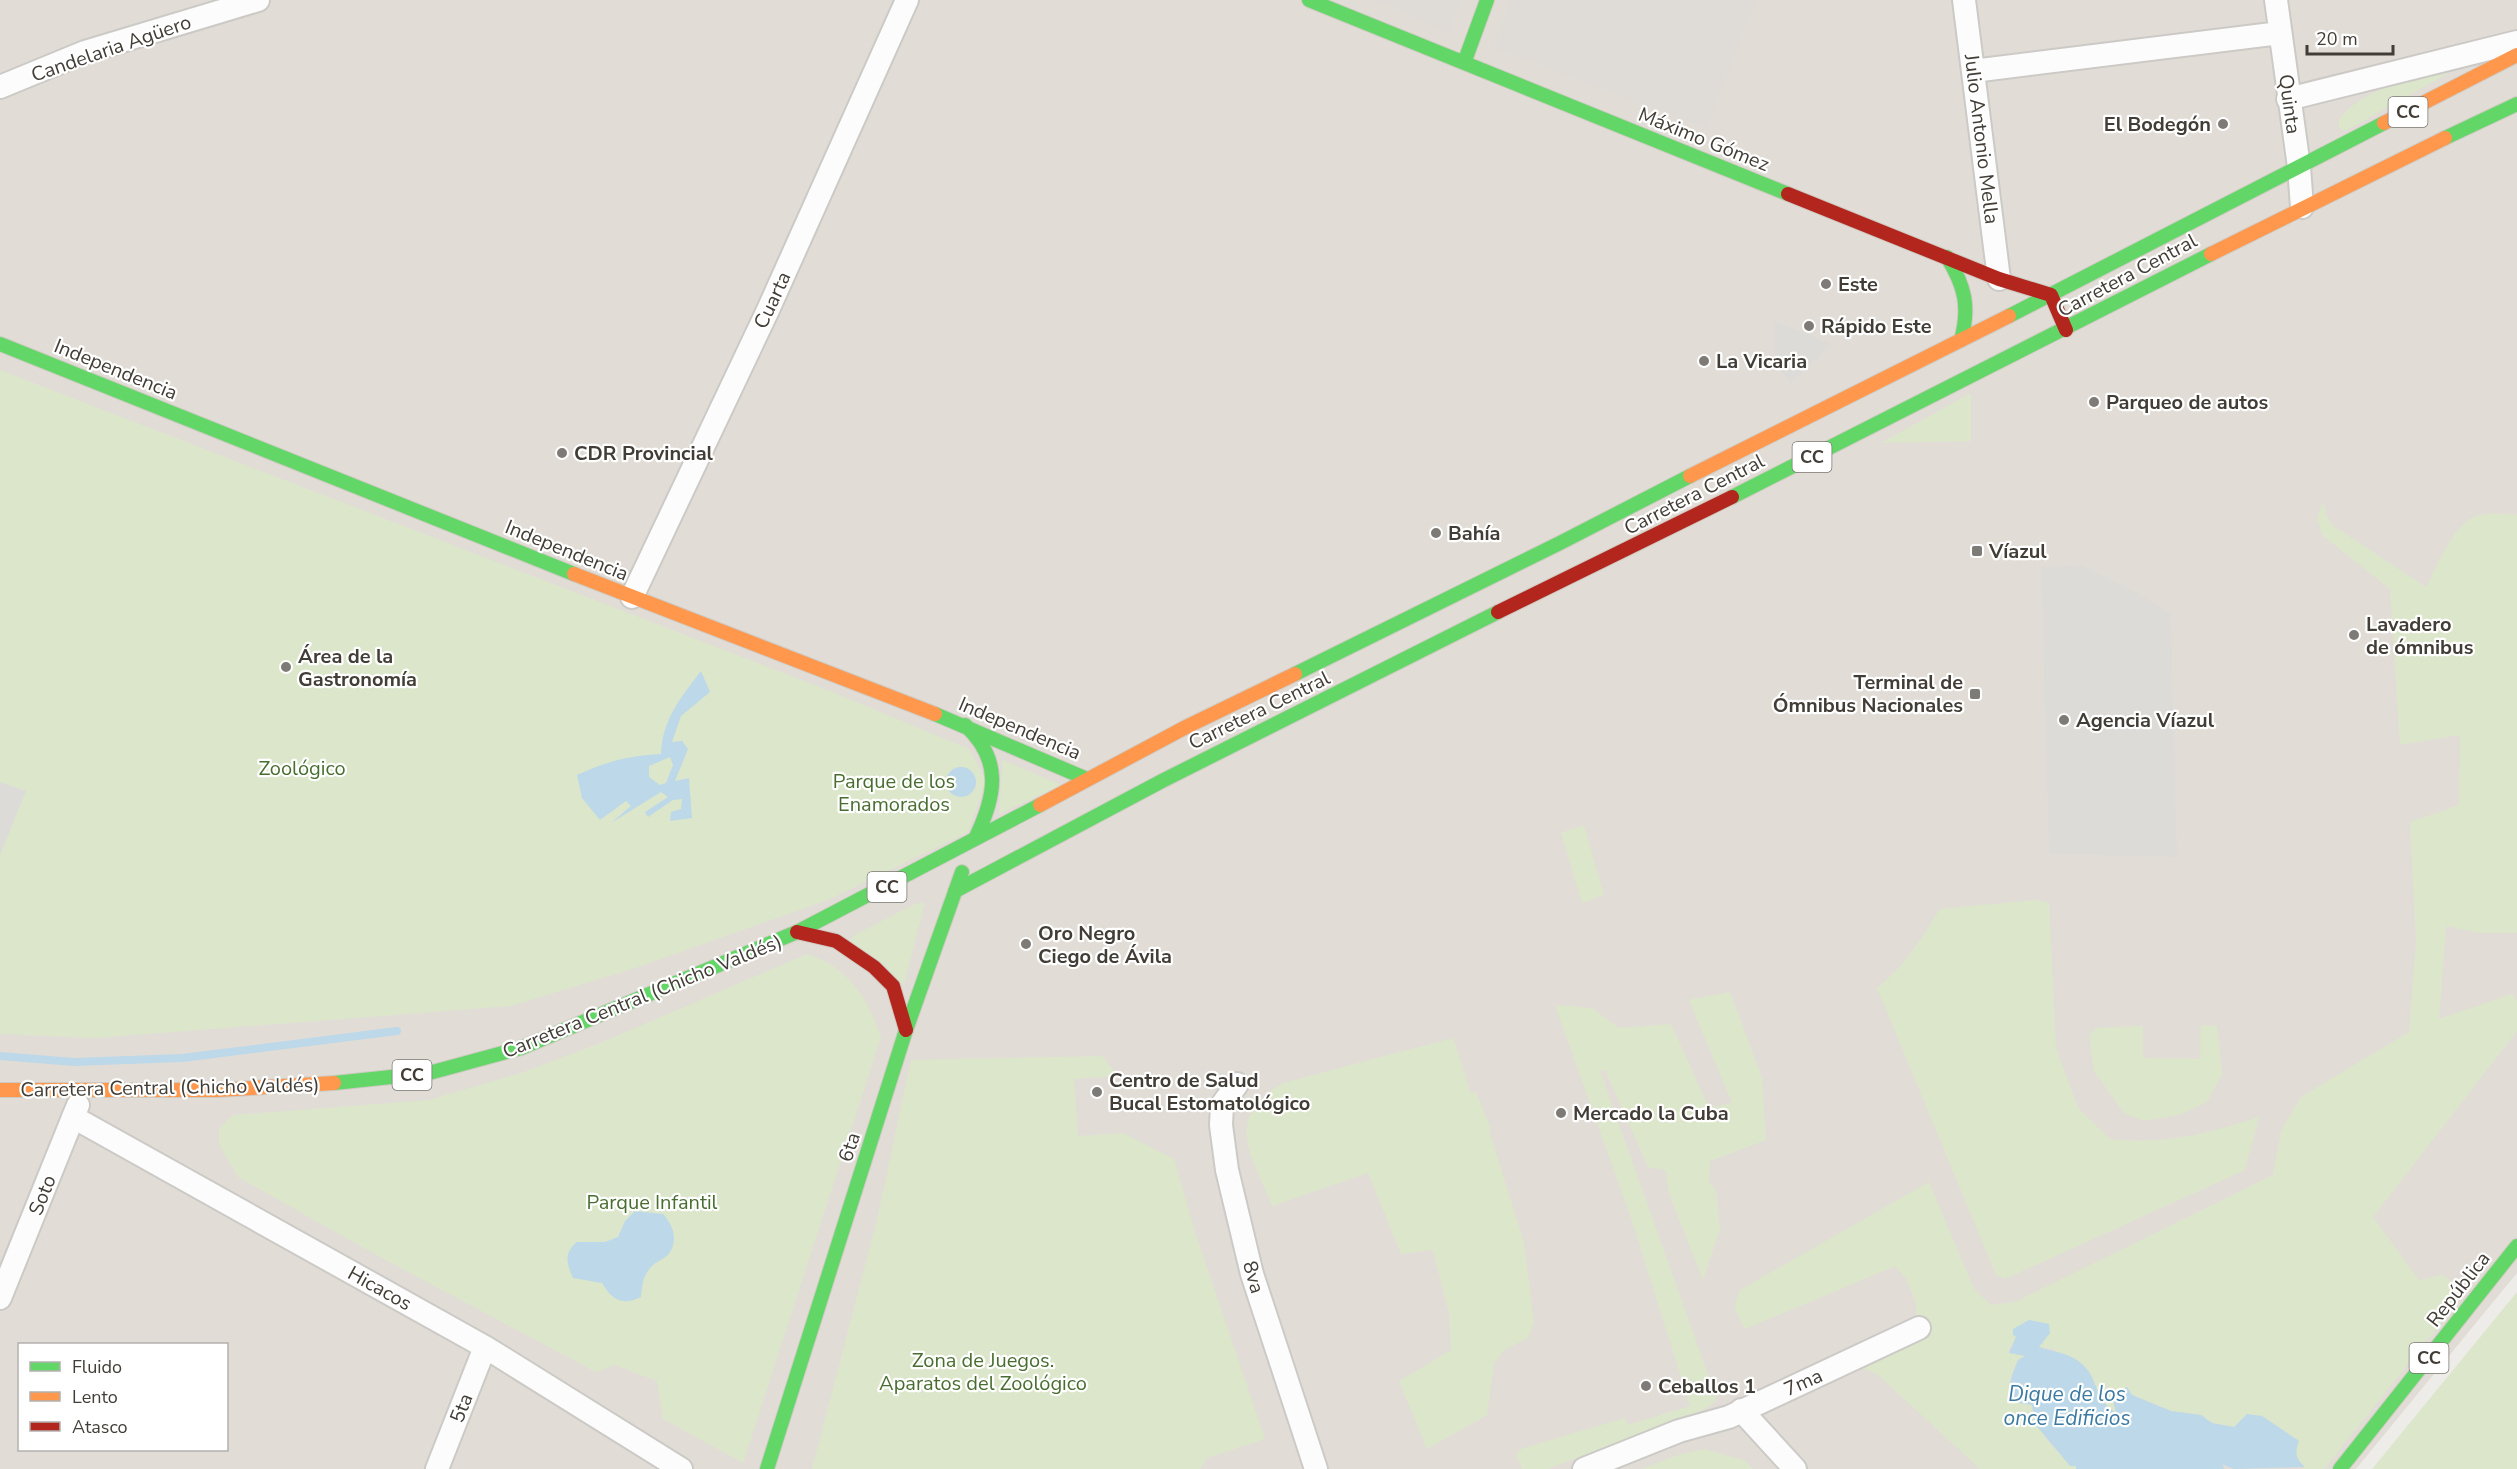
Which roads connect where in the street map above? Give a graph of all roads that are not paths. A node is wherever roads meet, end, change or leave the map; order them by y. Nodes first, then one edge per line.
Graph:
1 (258, 0) edge
2 (907, 0) edge
3 (1309, 0) edge
4 (1487, 0) edge
5 (1964, 0) edge
6 (2276, 0) edge
7 (2280, 33) junction
8 (2517, 42) edge
9 (2517, 55) edge
10 (1464, 63) junction
11 (1973, 71) junction
12 (0, 87) edge
13 (2288, 99) junction
14 (2517, 104) edge
15 (2299, 167) junction
16 (2302, 207) junction
17 (1947, 256) junction
18 (1999, 279) junction
19 (2051, 295) junction
20 (2067, 330) junction
21 (1961, 340) junction
22 (0, 344) edge
23 (632, 597) junction
24 (965, 725) junction
25 (1097, 793) junction
26 (975, 839) junction
27 (955, 891) junction
28 (797, 932) junction
29 (906, 1030) junction
30 (1237, 1084) dead end
31 (0, 1090) edge
32 (83, 1092) junction
33 (73, 1118) junction
34 (2517, 1246) edge
35 (0, 1298) edge
36 (1919, 1328) dead end
37 (485, 1347) junction
38 (1741, 1410) junction
39 (437, 1469) edge
40 (681, 1469) edge
41 (767, 1469) edge
42 (1316, 1469) edge
43 (1584, 1469) edge
44 (1795, 1469) edge
45 (2340, 1469) edge

1 - 12 street, Candelaria Agüero
2 - 23 street, Cuarta
3 - 10 main road, Máximo Gómez
4 - 10 main road
5 - 11 street, Julio Antonio Mella
6 - 7 street, Quinta
7 - 11 street
7 - 13 street, Quinta
8 - 13 street
9 - 15 main road, Carretera Central / CC
10 - 17 main road, Máximo Gómez
11 - 18 street, Julio Antonio Mella
13 - 15 street, Quinta
14 - 16 main road, Carretera Central / CC
15 - 16 street, Quinta
15 - 19 main road, Carretera Central / CC
16 - 20 main road, Carretera Central / CC
17 - 18 main road, Máximo Gómez
17 - 21 main road
18 - 19 main road, Máximo Gómez
19 - 20 main road
19 - 21 main road, Carretera Central / CC
20 - 25 main road, Carretera Central / CC
21 - 25 main road, Carretera Central / CC
22 - 23 main road, Independencia
23 - 24 main road, Independencia
24 - 25 main road, Independencia
24 - 26 main road, 6ta
25 - 26 main road, Carretera Central / CC
25 - 27 main road, Carretera Central / CC
26 - 27 main road, 6ta
26 - 28 main road, Carretera Central (Chicho Valdés) / CC
27 - 29 main road, 6ta
28 - 29 main road
28 - 32 main road, Carretera Central (Chicho Valdés) / CC
29 - 41 main road, 6ta
30 - 42 street, 8va
31 - 32 main road, Carretera Central (Chicho Valdés) / CC
32 - 33 street, Soto
33 - 35 street, Soto
33 - 37 street, Hicacos
34 - 45 main road, República / CC
36 - 38 street, 7ma
37 - 39 street, 5ta
37 - 40 street, Hicacos
38 - 43 street, 7ma
38 - 44 street

